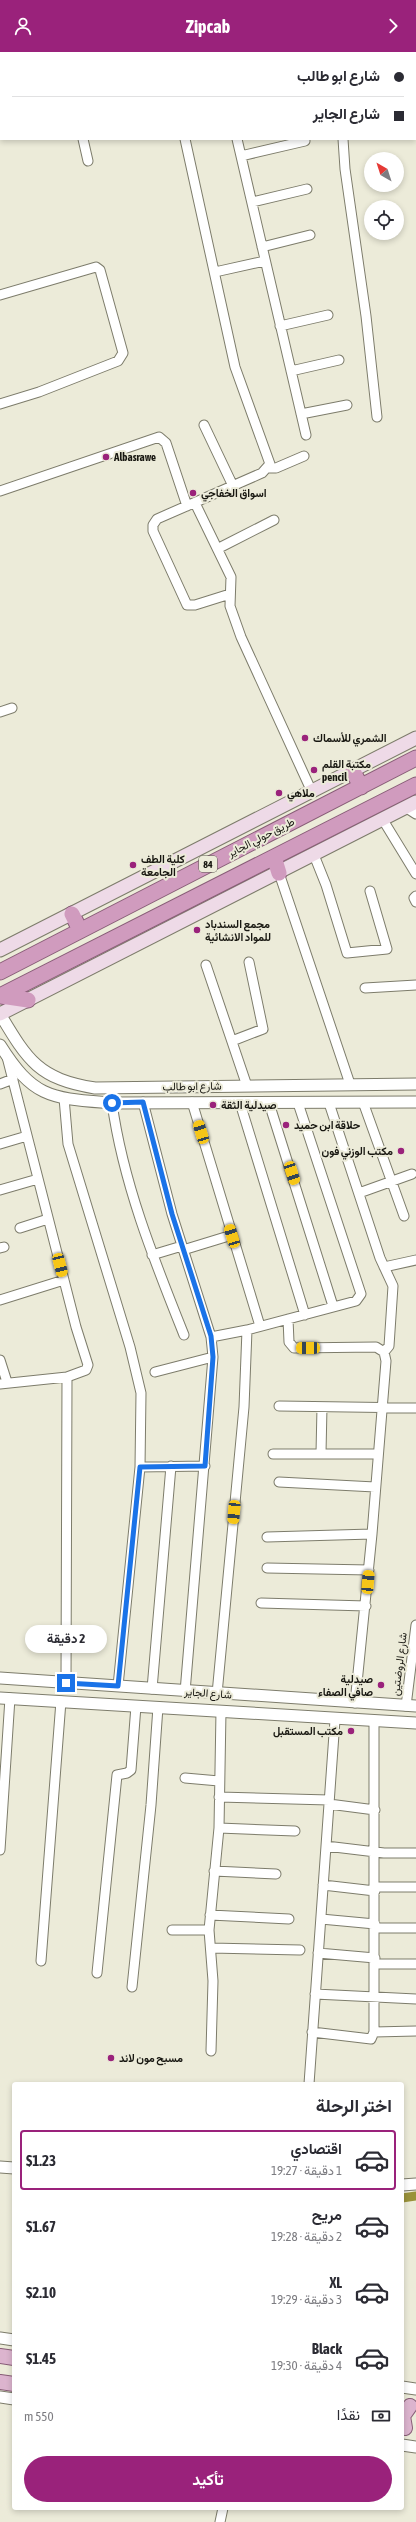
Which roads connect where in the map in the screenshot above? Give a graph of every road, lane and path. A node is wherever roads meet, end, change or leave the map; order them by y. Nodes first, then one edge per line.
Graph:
1 (83, 140) edge
2 (185, 140) edge
3 (237, 140) edge
4 (343, 140) edge
5 (305, 141) dead end
6 (241, 156) junction
7 (88, 160) dead end
8 (307, 189) dead end
9 (252, 202) junction
10 (310, 235) dead end
11 (262, 247) junction
12 (265, 261) junction
13 (215, 272) junction
14 (0, 295) edge
15 (328, 315) dead end
16 (280, 326) junction
17 (339, 360) dead end
18 (291, 371) junction
19 (0, 404) edge
20 (347, 405) dead end
21 (301, 414) junction
22 (377, 418) dead end
23 (204, 425) dead end
24 (306, 435) dead end
25 (304, 456) dead end
26 (269, 468) junction
27 (233, 486) junction
28 (0, 491) edge
29 (191, 504) junction
30 (274, 520) dead end
31 (219, 548) junction
32 (230, 594) junction
33 (12, 708) dead end
34 (0, 712) edge
35 (416, 738) edge
36 (416, 758) edge
37 (353, 771) junction
38 (416, 785) edge
39 (361, 787) junction
40 (312, 792) junction
41 (412, 808) edge
42 (383, 820) junction
43 (314, 855) junction
44 (274, 857) junction
45 (279, 873) junction
46 (416, 874) edge
47 (370, 891) dead end
48 (416, 896) edge
49 (416, 902) edge
50 (72, 914) junction
51 (80, 930) junction
52 (0, 950) edge
53 (249, 962) dead end
54 (206, 966) dead end
55 (0, 972) edge
56 (416, 985) edge
57 (365, 988) dead end
58 (0, 996) edge
59 (28, 1000) junction
60 (0, 1014) edge
61 (4, 1030) edge
62 (232, 1041) junction
63 (0, 1045) edge
64 (7, 1056) junction
65 (13, 1079) junction
66 (0, 1084) edge
67 (350, 1084) junction
68 (416, 1084) edge
69 (247, 1086) junction
70 (64, 1098) junction
71 (143, 1102) junction
72 (192, 1102) junction
73 (363, 1102) junction
74 (416, 1102) edge
75 (112, 1103) junction
76 (240, 1103) junction
77 (269, 1103) junction
78 (298, 1103) junction
79 (329, 1103) junction
80 (27, 1136) junction
81 (0, 1144) edge
82 (412, 1174) dead end
83 (38, 1179) junction
84 (392, 1182) junction
85 (0, 1190) edge
86 (359, 1193) junction
87 (404, 1216) dead end
88 (48, 1218) junction
89 (20, 1228) dead end
90 (232, 1236) junction
91 (182, 1248) junction
92 (152, 1255) junction
93 (416, 1260) edge
94 (384, 1267) junction
95 (64, 1280) junction
96 (0, 1300) edge
97 (333, 1306) junction
98 (305, 1315) junction
99 (288, 1318) junction
100 (260, 1326) junction
101 (247, 1330) junction
102 (184, 1335) dead end
103 (211, 1336) junction
104 (384, 1352) junction
105 (213, 1357) junction
106 (0, 1360) edge
107 (154, 1372) dead end
108 (67, 1377) junction
109 (4, 1383) edge
110 (279, 1406) dead end
111 (322, 1407) junction
112 (416, 1408) edge
113 (381, 1409) junction
114 (321, 1453) junction
115 (273, 1454) dead end
116 (378, 1454) junction
117 (171, 1466) junction
118 (205, 1466) junction
119 (140, 1467) junction
120 (279, 1482) dead end
121 (375, 1487) junction
122 (372, 1534) junction
123 (267, 1537) dead end
124 (267, 1568) dead end
125 (369, 1570) junction
126 (261, 1603) dead end
127 (366, 1606) junction
128 (416, 1625) edge
129 (0, 1678) edge
130 (66, 1683) junction
131 (118, 1686) junction
132 (152, 1689) junction
133 (186, 1692) junction
134 (217, 1694) junction
135 (5, 1698) edge
136 (61, 1701) junction
137 (355, 1703) junction
138 (136, 1706) junction
139 (411, 1706) edge
140 (158, 1707) junction
141 (221, 1711) junction
142 (335, 1720) junction
143 (374, 1722) junction
144 (416, 1723) edge
145 (185, 1778) dead end
146 (219, 1781) junction
147 (219, 1797) junction
148 (329, 1802) junction
149 (375, 1810) junction
150 (219, 1828) junction
151 (295, 1831) dead end
152 (326, 1846) junction
153 (0, 1850) edge
154 (375, 1851) junction
155 (416, 1853) edge
156 (214, 1871) junction
157 (276, 1874) dead end
158 (323, 1886) junction
159 (416, 1888) edge
160 (375, 1889) junction
161 (210, 1915) junction
162 (289, 1919) dead end
163 (321, 1919) junction
164 (375, 1926) junction
165 (416, 1928) edge
166 (172, 1930) dead end
167 (209, 1930) junction
168 (210, 1948) junction
169 (300, 1950) dead end
170 (318, 1953) junction
171 (41, 1961) dead end
172 (375, 1961) junction
173 (416, 1964) edge
174 (97, 1973) dead end
175 (132, 1987) dead end
176 (315, 1994) junction
177 (376, 1998) junction
178 (416, 1999) edge
179 (416, 2031) edge
180 (312, 2032) junction
181 (374, 2032) junction
182 (211, 2051) dead end
183 (309, 2082) edge
184 (0, 2167) edge
185 (12, 2168) edge
186 (416, 2184) edge
187 (404, 2185) edge
188 (0, 2338) edge
189 (12, 2340) edge
190 (0, 2356) edge
191 (12, 2358) edge
192 (0, 2382) edge
193 (12, 2384) edge
194 (404, 2387) edge
195 (416, 2389) edge
196 (0, 2397) edge
197 (12, 2399) edge
198 (404, 2419) edge
199 (408, 2429) edge
200 (404, 2445) edge
201 (416, 2447) edge
202 (223, 2510) edge
203 (220, 2522) edge

1 - 7 street
2 - 13 street
3 - 6 street
4 - 22 street
5 - 6 street
6 - 9 street
8 - 9 street
9 - 11 street
10 - 11 street
11 - 12 street
12 - 13 street
12 - 16 street
13 - 26 street
14 - 19 street
15 - 16 street
16 - 18 street
17 - 18 street
18 - 21 street
20 - 21 street
21 - 24 street
23 - 27 street
25 - 26 street
26 - 27 street
27 - 29 street
28 - 29 street
29 - 31 street
29 - 32 street
30 - 31 street
31 - 32 street
32 - 40 street
33 - 34 street
35 - 37 main road
36 - 39 highway, طريق حولي الجاير / 84
37 - 39 highway
37 - 40 main road
38 - 44 highway, 84
39 - 51 highway, طريق حولي الجاير / 84
40 - 50 main road
41 - 42 main road
42 - 43 main road
42 - 46 street
43 - 45 main road
43 - 47 street
44 - 45 highway
44 - 58 highway, 84
45 - 59 main road
45 - 67 street
48 - 49 street
50 - 51 highway
50 - 52 main road
51 - 55 highway, طريق حولي الجاير / 84
53 - 62 street
54 - 62 street
56 - 57 street
58 - 59 highway
59 - 60 main road
60 - 61 street, شارع ابو طالب
61 - 69 street, شارع ابو طالب
62 - 69 street
63 - 64 street, شارع ابو طالب
64 - 65 street
64 - 70 street, شارع ابو طالب
65 - 66 street
65 - 80 street
67 - 68 street, شارع ابو طالب
67 - 69 street, شارع ابو طالب
70 - 75 street, شارع ابو طالب
70 - 119 street
71 - 72 street, شارع ابو طالب
71 - 75 street, شارع ابو طالب
71 - 91 street
72 - 76 street, شارع ابو طالب
72 - 90 street
73 - 74 street, شارع ابو طالب
73 - 79 street, شارع ابو طالب
73 - 84 street
75 - 92 street
76 - 77 street, شارع ابو طالب
76 - 98 street
77 - 78 street, شارع ابو طالب
77 - 97 street
78 - 79 street, شارع ابو طالب
78 - 97 street
79 - 86 street
80 - 81 street
80 - 83 street
82 - 84 street
83 - 85 street
83 - 88 street
84 - 86 street
84 - 87 street
86 - 94 street
88 - 89 street
88 - 95 street
90 - 91 street
90 - 100 street
91 - 92 street
91 - 103 street
92 - 102 street
93 - 94 street
94 - 104 street
95 - 96 street
95 - 108 street
97 - 98 street
98 - 99 street
99 - 100 street
99 - 104 street
100 - 101 street
101 - 103 street
101 - 134 street
103 - 105 street
104 - 113 street
105 - 107 street
105 - 118 street
106 - 109 street
108 - 109 street
108 - 130 street
110 - 111 street
111 - 113 street
111 - 114 street
112 - 113 street
113 - 116 street
114 - 115 street
114 - 116 street
116 - 121 street
117 - 118 street
117 - 119 street
117 - 132 street
118 - 133 street
119 - 131 street
120 - 121 street
121 - 122 street
122 - 123 street
122 - 125 street
124 - 125 street
125 - 127 street
126 - 127 street
127 - 137 street
128 - 139 street, شارع الروضتين
129 - 130 street, شارع الجاير
130 - 131 street, شارع الجاير
131 - 132 street, شارع الجاير
132 - 133 street, شارع الجاير
133 - 134 street, شارع الجاير
134 - 137 street, شارع الجاير
135 - 136 street, شارع الجاير
135 - 153 street
136 - 138 street, شارع الجاير
136 - 171 street
137 - 139 street, شارع الجاير
138 - 140 street, شارع الجاير
138 - 174 street
140 - 141 street, شارع الجاير
140 - 175 street
141 - 142 street, شارع الجاير
141 - 146 street
142 - 143 street, شارع الجاير
142 - 148 street
143 - 144 street, شارع الجاير
143 - 149 street
145 - 146 street
146 - 147 street
147 - 148 street
147 - 150 street
148 - 149 street
148 - 152 street
149 - 154 street
150 - 151 street
150 - 156 street
152 - 154 street
152 - 158 street
154 - 155 street
154 - 160 street
156 - 157 street
156 - 161 street
158 - 160 street
158 - 163 street
159 - 160 street
160 - 164 street
161 - 162 street
161 - 167 street
163 - 164 street
163 - 170 street
164 - 165 street
164 - 172 street
166 - 167 street
167 - 168 street
168 - 169 street
168 - 182 street
170 - 172 street
170 - 176 street
172 - 173 street
172 - 177 street
176 - 177 street
176 - 180 street
177 - 178 street
177 - 181 street
179 - 181 street
180 - 181 street
180 - 183 street
184 - 185 street
186 - 187 street
188 - 189 street
190 - 191 main road
192 - 193 main road
194 - 195 street
196 - 197 street
198 - 199 main road
200 - 201 street
202 - 203 street

